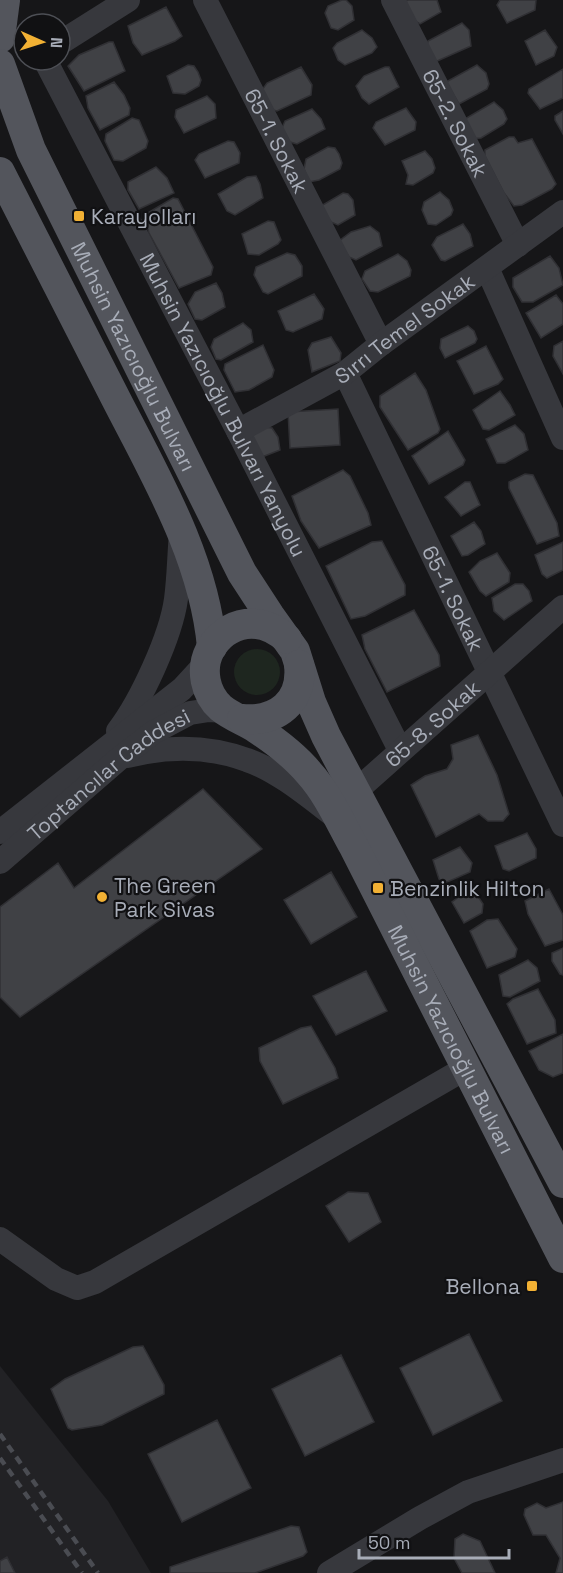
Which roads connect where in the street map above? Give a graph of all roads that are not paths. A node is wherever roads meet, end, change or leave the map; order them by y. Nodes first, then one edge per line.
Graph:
1 (5, 0) edge
2 (128, 0) edge
3 (206, 0) edge
4 (393, 0) edge
5 (72, 35) edge
6 (0, 38) edge
7 (0, 64) edge
8 (51, 72) edge
9 (0, 172) edge
10 (563, 212) edge
11 (518, 245) junction
12 (487, 268) junction
13 (381, 344) junction
14 (345, 373) junction
15 (238, 431) junction
16 (563, 438) edge
17 (181, 531) junction
18 (563, 607) edge
19 (294, 651) junction
20 (208, 656) junction
21 (488, 672) junction
22 (233, 715) junction
23 (400, 750) junction
24 (111, 754) junction
25 (356, 791) junction
26 (338, 819) junction
27 (563, 825) edge
28 (0, 832) edge
29 (0, 862) edge
30 (466, 1068) junction
31 (563, 1183) edge
32 (0, 1239) edge
33 (563, 1258) edge
34 (563, 1460) edge
35 (329, 1573) edge

1 - 6 main road
2 - 5 street
3 - 13 street, 65-1. Sokak
4 - 11 street, 65-2. Sokak
7 - 19 main road, Muhsin Yazıcıoğlu Bulvarı
8 - 15 street, Muhsin Yazıcıoğlu Bulvarı Yanyolu
9 - 17 main road, Muhsin Yazıcıoğlu Bulvarı
10 - 11 street, Sırrı Temel Sokak
11 - 12 street, Sırrı Temel Sokak
12 - 13 street, Sırrı Temel Sokak
12 - 16 street
13 - 14 street, Sırrı Temel Sokak
14 - 15 street, Sırrı Temel Sokak
14 - 21 street, 65-1. Sokak
15 - 23 street, Muhsin Yazıcıoğlu Bulvarı Yanyolu
17 - 20 main road, Muhsin Yazıcıoğlu Bulvarı
17 - 24 street
18 - 21 street, 65-8. Sokak
19 - 20 main road
19 - 22 main road
19 - 25 main road, Muhsin Yazıcıoğlu Bulvarı
20 - 22 main road, Muhsin Yazıcıoğlu Bulvarı
20 - 24 street, Toptancılar Caddesi
21 - 23 street, 65-8. Sokak
21 - 27 street, 65-1. Sokak
22 - 24 street, Toptancılar Caddesi
22 - 26 main road, Muhsin Yazıcıoğlu Bulvarı
23 - 25 street, 65-8. Sokak
24 - 26 street
24 - 28 street, Toptancılar Caddesi
24 - 29 street, Toptancılar Caddesi
25 - 31 main road, Muhsin Yazıcıoğlu Bulvarı
26 - 30 main road, Muhsin Yazıcıoğlu Bulvarı
30 - 32 street
30 - 33 main road, Muhsin Yazıcıoğlu Bulvarı
34 - 35 street

